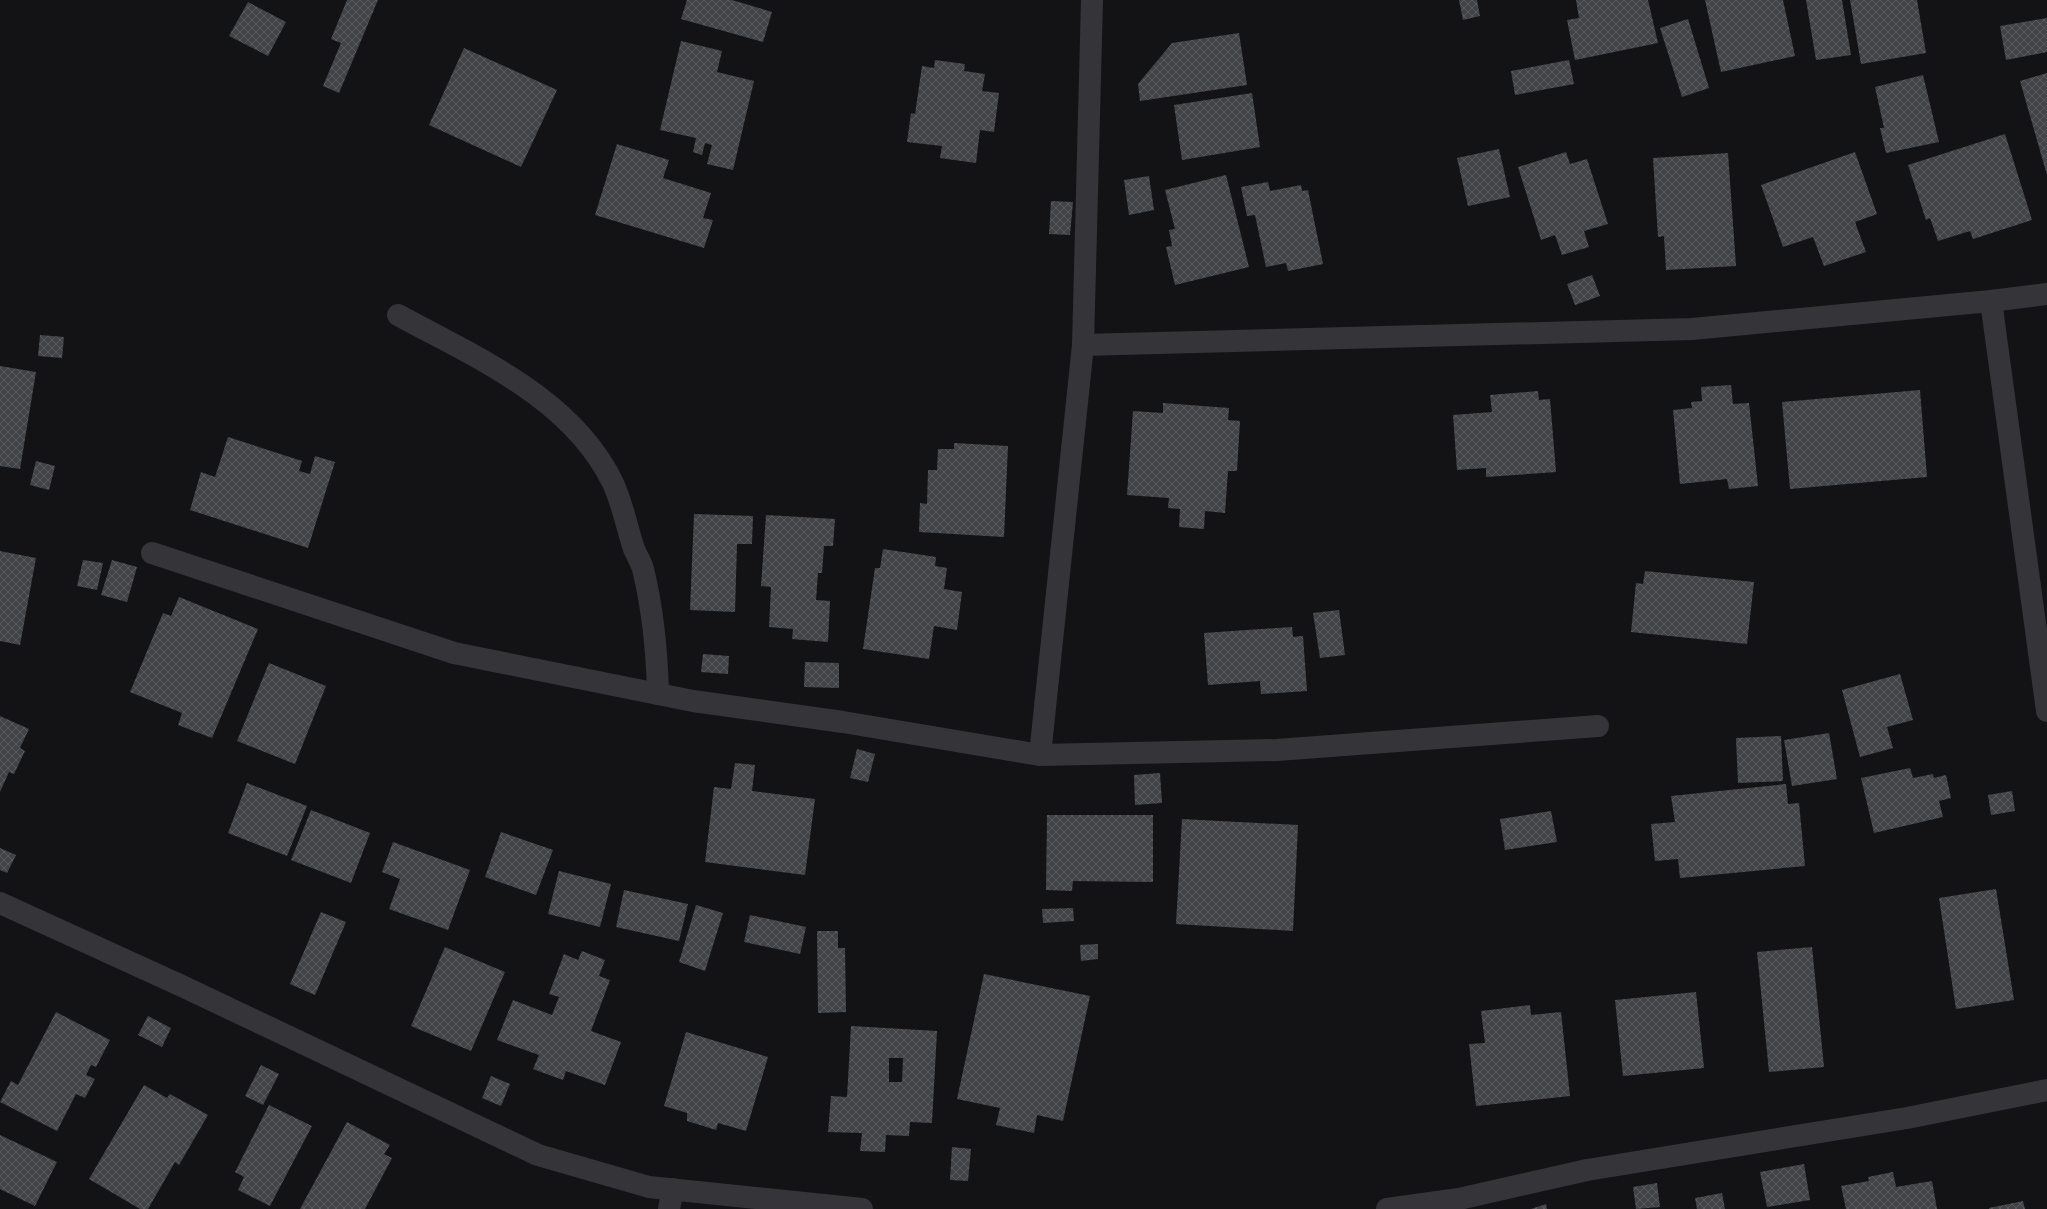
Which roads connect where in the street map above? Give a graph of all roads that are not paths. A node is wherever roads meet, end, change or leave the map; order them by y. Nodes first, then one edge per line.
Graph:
1 (1092, 0) edge
2 (2047, 294) edge
3 (1991, 301) junction
4 (398, 315) dead end
5 (1083, 345) junction
6 (152, 553) dead end
7 (658, 694) junction
8 (2047, 711) edge
9 (1598, 726) dead end
10 (1040, 755) junction
11 (0, 903) edge
12 (2047, 1090) edge
13 (671, 1199) edge
14 (862, 1209) edge
15 (1387, 1209) edge

1 - 5 street
2 - 3 street
3 - 5 street
3 - 8 street
4 - 7 street
5 - 10 street
6 - 7 street
7 - 10 street
9 - 10 street
11 - 13 street
12 - 15 street
13 - 14 street

